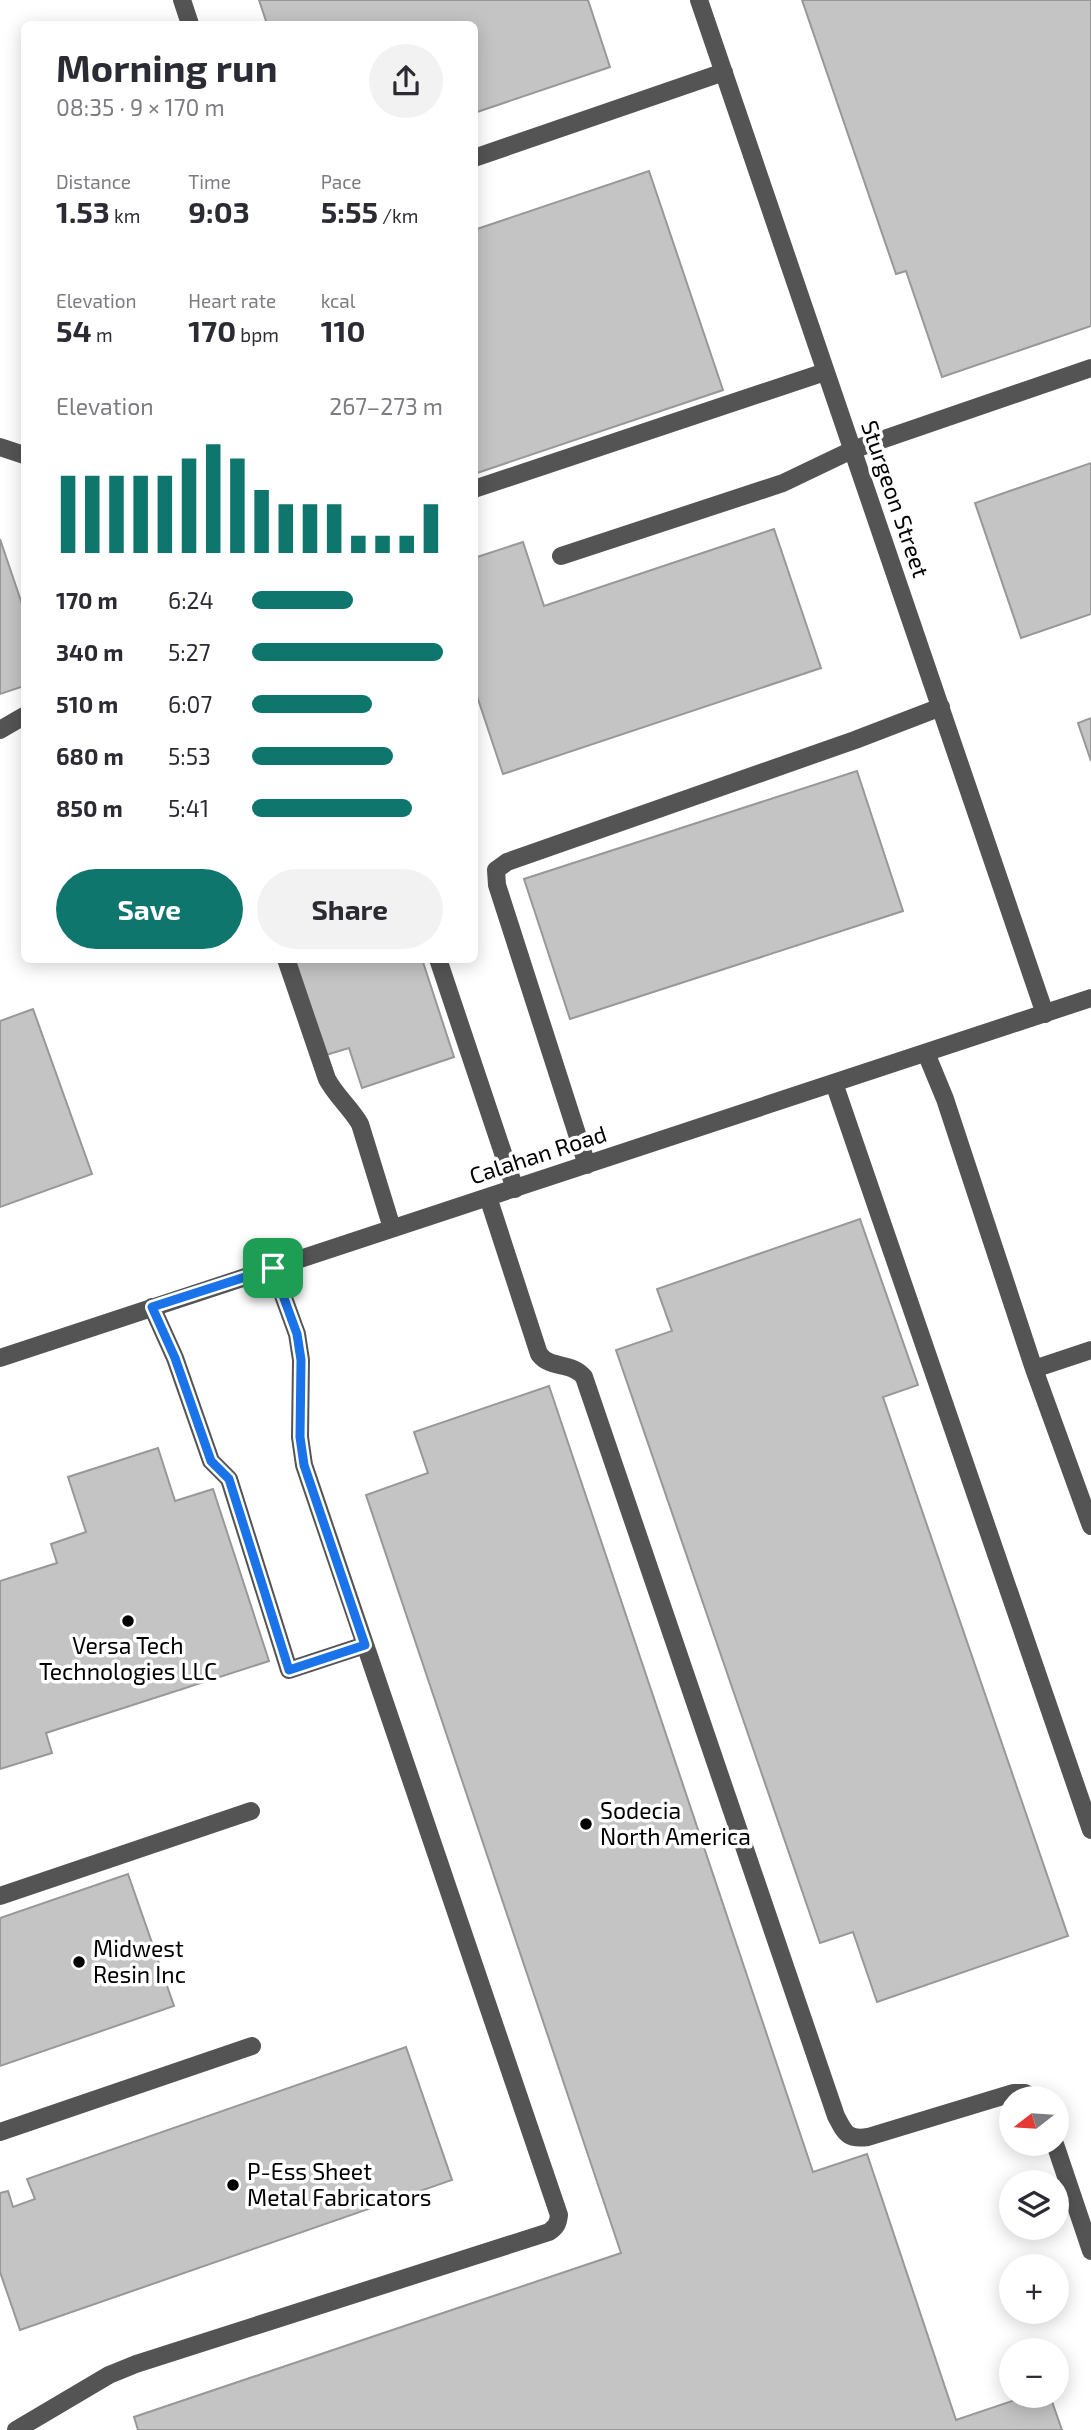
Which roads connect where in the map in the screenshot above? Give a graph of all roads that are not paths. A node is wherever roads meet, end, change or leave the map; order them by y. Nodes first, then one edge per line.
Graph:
1 (182, 0) edge
2 (699, 0) edge
3 (189, 21) edge
4 (724, 72) junction
5 (478, 157) edge
6 (1091, 368) edge
7 (825, 372) junction
8 (0, 447) edge
9 (852, 450) junction
10 (21, 454) edge
11 (478, 488) edge
12 (561, 556) dead end
13 (941, 707) junction
14 (21, 718) edge
15 (0, 730) edge
16 (287, 963) edge
17 (439, 963) edge
18 (1091, 998) edge
19 (1045, 1014) junction
20 (926, 1053) junction
21 (834, 1083) junction
22 (587, 1164) junction
23 (514, 1189) junction
24 (488, 1197) junction
25 (393, 1228) junction
26 (273, 1268) junction
27 (152, 1307) junction
28 (1091, 1350) edge
29 (0, 1358) edge
30 (1034, 1369) junction
31 (1091, 1526) edge
32 (365, 1645) junction
33 (251, 1811) dead end
34 (1091, 1830) edge
35 (0, 1896) edge
36 (252, 2046) dead end
37 (999, 2097) edge
38 (0, 2132) edge
39 (1059, 2156) edge
40 (1091, 2251) edge
41 (16, 2430) edge

1 - 3 street
2 - 4 street, Sturgeon Street
4 - 5 street
4 - 7 street, Sturgeon Street
6 - 9 street
7 - 9 street, Sturgeon Street
7 - 11 street
8 - 10 street
9 - 12 street
9 - 13 street, Sturgeon Street
13 - 19 street, Sturgeon Street
13 - 22 street
14 - 15 street
16 - 25 street
17 - 23 street
18 - 19 street, Calahan Road
19 - 20 street, Calahan Road
20 - 21 street, Calahan Road
20 - 30 street
21 - 22 street, Calahan Road
21 - 34 street
22 - 23 street, Calahan Road
23 - 24 street, Calahan Road
24 - 25 street, Calahan Road
24 - 37 street
25 - 26 street, Calahan Road
26 - 27 street, Calahan Road
26 - 32 street
27 - 29 street, Calahan Road
27 - 32 street
28 - 30 street
30 - 31 street
32 - 41 street
33 - 35 street
36 - 38 street
39 - 40 street

